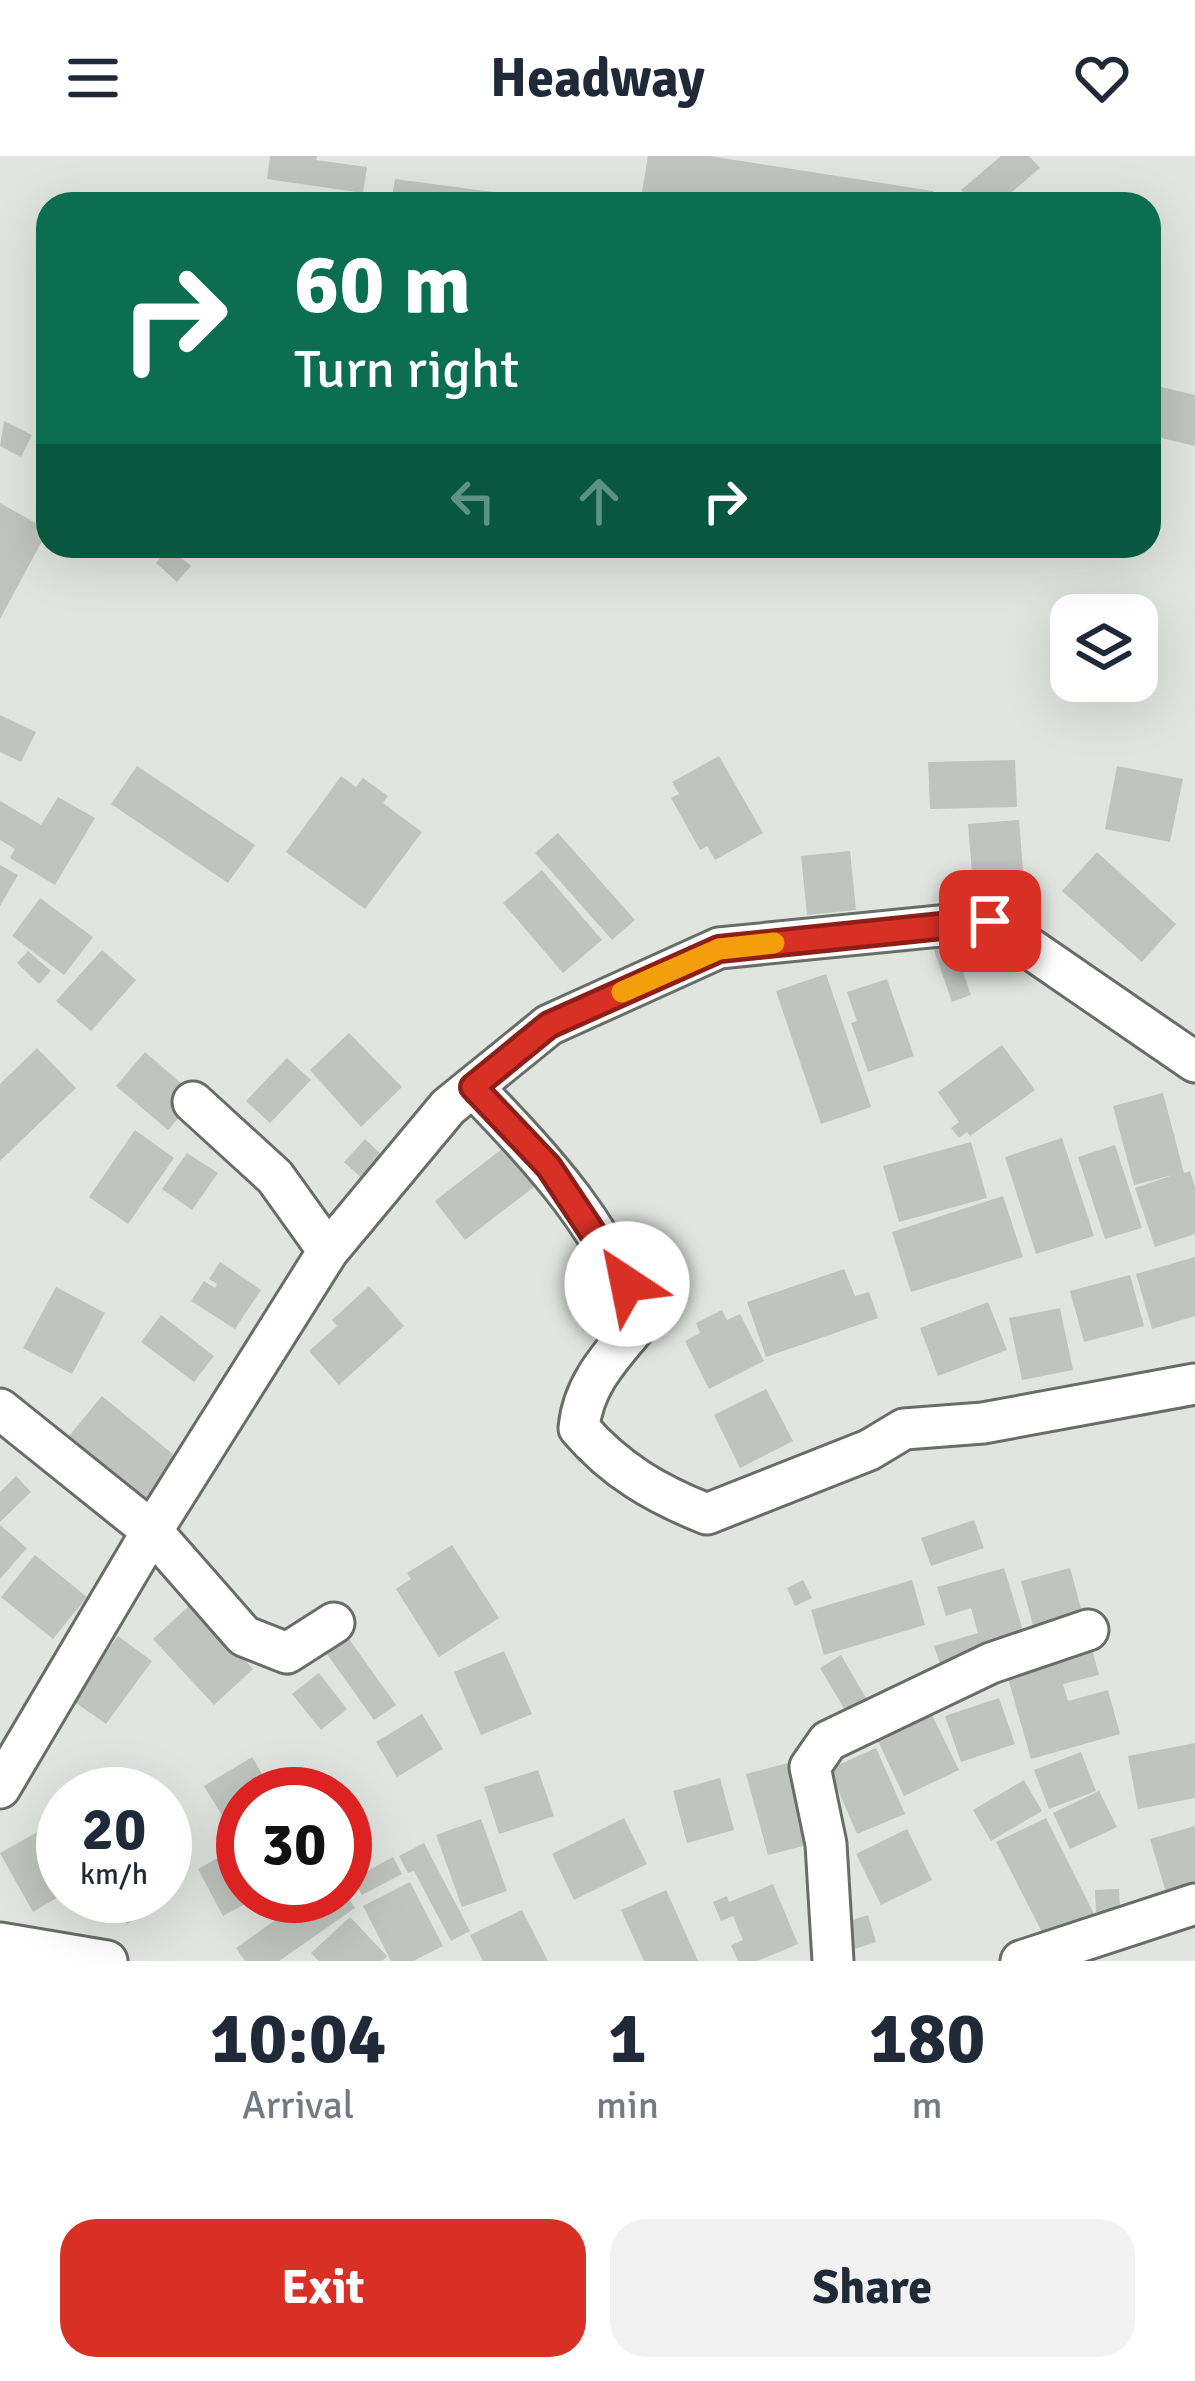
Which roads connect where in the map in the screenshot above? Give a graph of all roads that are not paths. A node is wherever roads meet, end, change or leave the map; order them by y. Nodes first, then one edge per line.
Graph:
1 (1195, 1061) edge
2 (473, 1087) junction
3 (193, 1102) dead end
4 (328, 1251) junction
5 (1195, 1384) edge
6 (0, 1409) edge
7 (152, 1531) junction
8 (334, 1623) dead end
9 (1088, 1630) dead end
10 (0, 1788) edge
11 (1195, 1904) edge
12 (0, 1943) edge
13 (107, 1961) edge
14 (833, 1961) edge
15 (1021, 1961) edge

1 - 2 street
2 - 4 street
2 - 5 street
3 - 4 street
4 - 7 street
6 - 7 street
7 - 8 street
7 - 10 street
9 - 14 street
11 - 15 street
12 - 13 street

